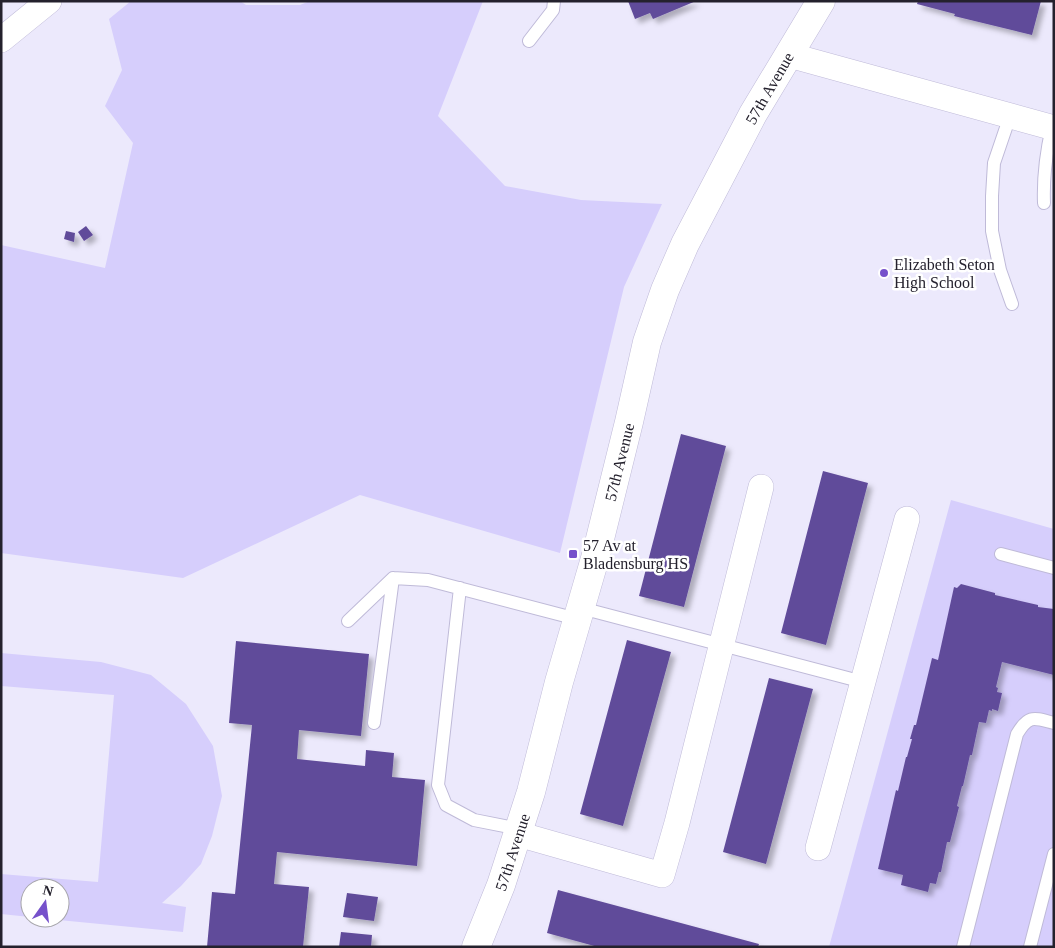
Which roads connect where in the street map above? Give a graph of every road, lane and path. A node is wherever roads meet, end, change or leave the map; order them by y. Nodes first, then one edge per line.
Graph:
1 (49, 1) edge
2 (554, 1) edge
3 (821, 1) edge
4 (1, 40) edge
5 (529, 41) dead end
6 (789, 55) junction
7 (1010, 116) junction
8 (1053, 128) edge
9 (1044, 203) dead end
10 (1012, 304) dead end
11 (761, 487) dead end
12 (907, 519) dead end
13 (1001, 554) dead end
14 (1054, 568) edge
15 (393, 578) junction
16 (460, 588) junction
17 (579, 614) junction
18 (348, 620) dead end
19 (722, 644) junction
20 (863, 682) junction
21 (374, 723) dead end
22 (1054, 723) edge
23 (519, 832) junction
24 (818, 848) dead end
25 (1054, 854) edge
26 (476, 947) edge
27 (963, 947) edge
28 (1030, 947) edge

1 - 4 street
2 - 5 lane
3 - 6 street, 57th Avenue
6 - 7 street
6 - 17 street, 57th Avenue
7 - 8 street
7 - 10 lane
8 - 9 lane
11 - 19 street
12 - 20 street
13 - 14 lane
15 - 16 lane
15 - 18 lane
15 - 21 lane
16 - 17 lane
16 - 23 lane
17 - 19 lane
17 - 23 street, 57th Avenue
19 - 20 lane
19 - 23 street
20 - 24 street
22 - 27 lane
23 - 26 street, 57th Avenue
25 - 28 lane

